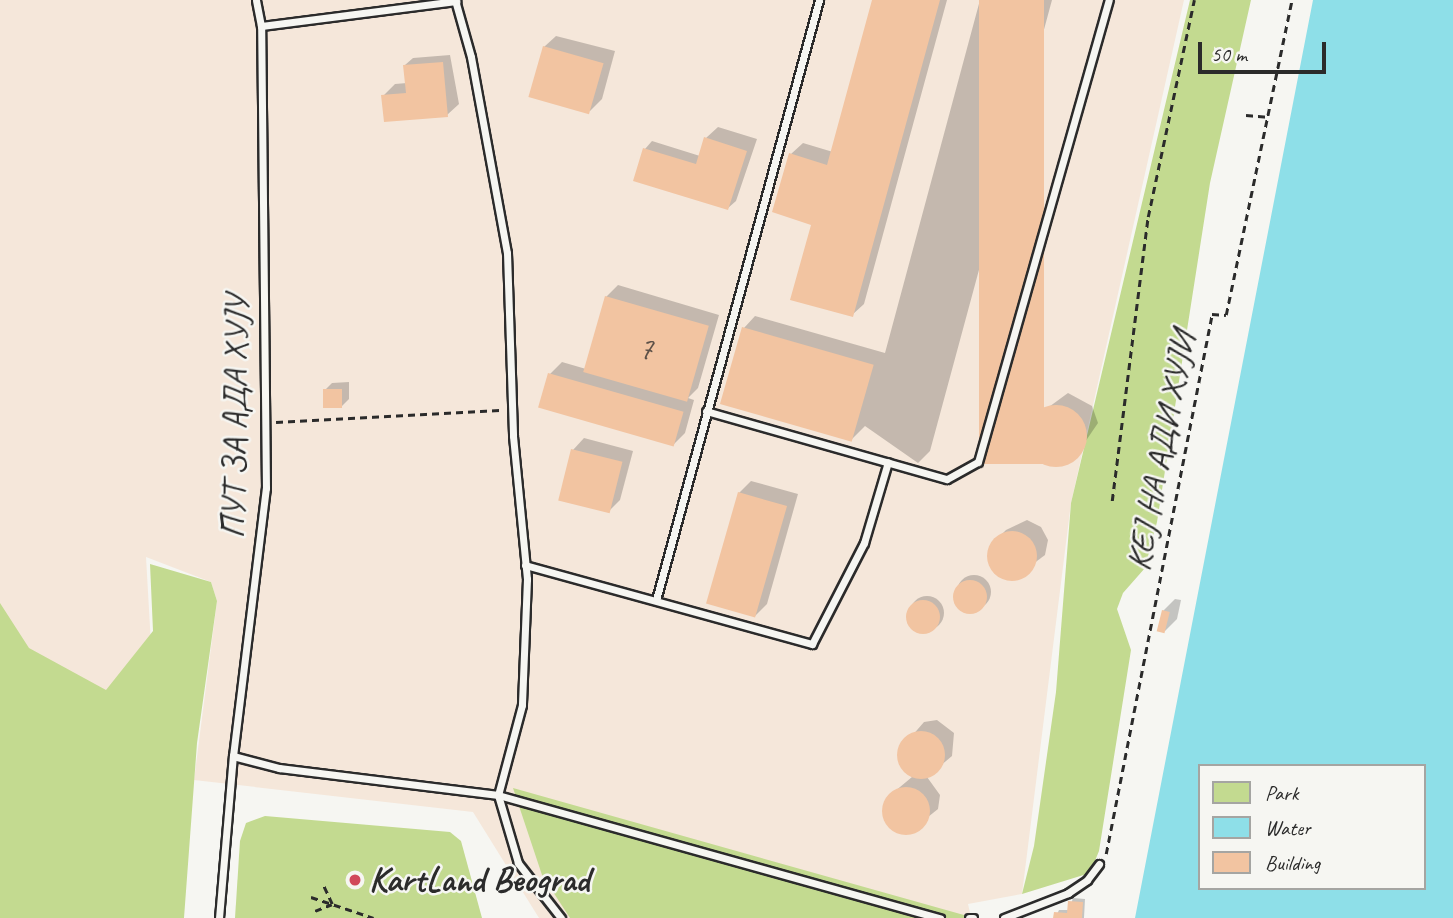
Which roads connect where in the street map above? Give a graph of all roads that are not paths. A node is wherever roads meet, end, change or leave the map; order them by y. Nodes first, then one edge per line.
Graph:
1 (256, 0) edge
2 (456, 0) edge
3 (818, 0) edge
4 (1109, 0) edge
5 (261, 26) junction
6 (706, 411) junction
7 (888, 462) junction
8 (525, 565) junction
9 (656, 600) junction
10 (233, 755) junction
11 (498, 795) junction
12 (1102, 861) road end
13 (219, 918) edge
14 (561, 918) edge
15 (940, 918) edge
16 (1004, 918) edge

1 - 5 lane, ПУТ ЗА АДА ХУЈУ
2 - 5 lane
2 - 8 lane
3 - 6 lane
4 - 7 lane
5 - 10 lane, ПУТ ЗА АДА ХУЈУ
6 - 7 lane
6 - 9 lane
7 - 9 lane
8 - 9 lane
8 - 11 lane
10 - 11 lane
10 - 13 lane, ПУТ ЗА АДА ХУЈУ
11 - 14 lane
11 - 15 lane
12 - 16 lane

